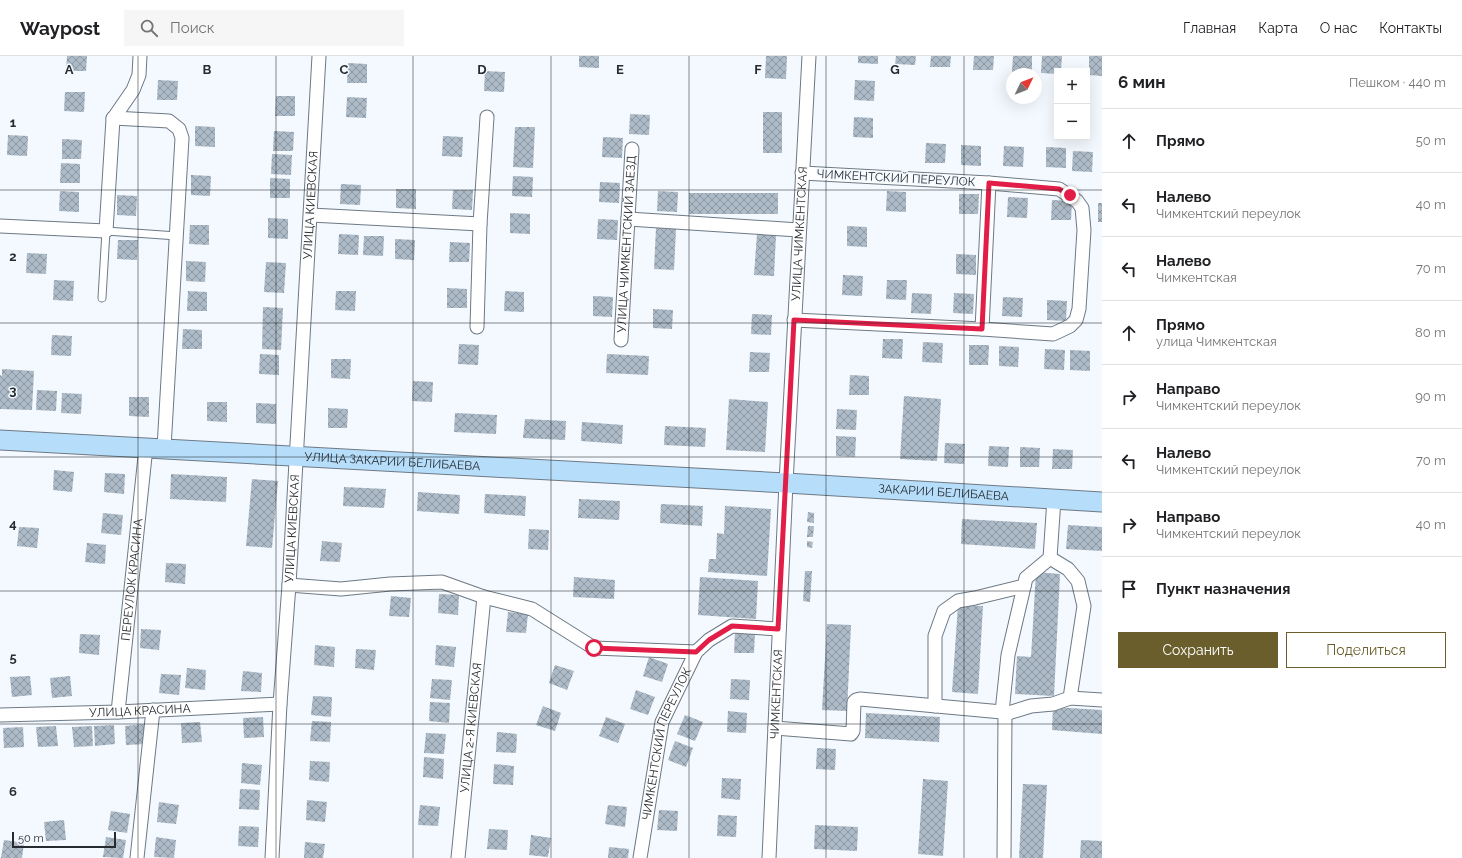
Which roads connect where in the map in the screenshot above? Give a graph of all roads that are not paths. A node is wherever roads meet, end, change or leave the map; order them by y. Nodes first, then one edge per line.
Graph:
1 (140, 56) edge
2 (319, 56) edge
3 (809, 56) edge
4 (487, 117) dead end
5 (113, 118) junction
6 (632, 149) dead end
7 (802, 173) junction
8 (989, 183) junction
9 (311, 215) junction
10 (628, 219) junction
11 (480, 224) junction
12 (0, 226) edge
13 (799, 230) junction
14 (106, 232) junction
15 (176, 236) junction
16 (102, 298) dead end
17 (794, 320) junction
18 (477, 327) dead end
19 (982, 329) junction
20 (621, 340) dead end
21 (0, 440) edge
22 (155, 448) junction
23 (296, 455) junction
24 (786, 483) junction
25 (1054, 499) junction
26 (1102, 502) edge
27 (1050, 558) junction
28 (289, 585) junction
29 (1024, 586) junction
30 (484, 597) junction
31 (778, 629) junction
32 (696, 652) junction
33 (1070, 698) junction
34 (1102, 700) edge
35 (280, 704) junction
36 (934, 706) junction
37 (153, 710) junction
38 (118, 712) junction
39 (1003, 713) junction
40 (0, 715) edge
41 (775, 728) junction
42 (137, 858) edge
43 (272, 858) edge
44 (458, 858) edge
45 (640, 858) edge
46 (769, 858) edge
47 (1003, 858) edge

1 - 5 street
2 - 9 street, УЛИЦА КИЕВСКАЯ
3 - 7 street, УЛИЦА ЧИМКЕНТСКАЯ
4 - 11 street
5 - 14 street
5 - 15 street, ПЕРЕУЛОК КРАСИНА
6 - 10 street, УЛИЦА ЧИМКЕНТСКИЙ ЗАЕЗД
7 - 8 street, ЧИМКЕНТСКИЙ ПЕРЕУЛОК
7 - 13 street, УЛИЦА ЧИМКЕНТСКАЯ
8 - 19 street, ЧИМКЕНТСКИЙ ПЕРЕУЛОК
8 - 19 street, ЧИМКЕНТСКИЙ ПЕРЕУЛОК
9 - 11 street
9 - 23 street, УЛИЦА КИЕВСКАЯ
10 - 13 street
10 - 20 street, УЛИЦА ЧИМКЕНТСКИЙ ЗАЕЗД
11 - 18 street
12 - 14 street
13 - 17 street, УЛИЦА ЧИМКЕНТСКАЯ
14 - 15 lane
14 - 16 lane
15 - 22 street, ПЕРЕУЛОК КРАСИНА
17 - 19 street, ЧИМКЕНТСКИЙ ПЕРЕУЛОК
17 - 24 street, УЛИЦА ЧИМКЕНТСКАЯ
21 - 22 street, УЛИЦА ЗАКАРИИ БЕЛИБАЕВА
22 - 23 street, УЛИЦА ЗАКАРИИ БЕЛИБАЕВА
22 - 38 street, ПЕРЕУЛОК КРАСИНА
23 - 24 street, УЛИЦА ЗАКАРИИ БЕЛИБАЕВА
23 - 28 street, УЛИЦА КИЕВСКАЯ
24 - 25 street, ЗАКАРИИ БЕЛИБАЕВА
24 - 31 street, ЧИМКЕНТСКАЯ
25 - 26 street, ЗАКАРИИ БЕЛИБАЕВА
25 - 27 street
27 - 29 street
27 - 33 street
28 - 30 street
28 - 35 street, УЛИЦА КИЕВСКАЯ
29 - 36 street
29 - 39 street
30 - 32 street
30 - 44 street, УЛИЦА 2-Я КИЕВСКАЯ
31 - 32 street, ЧИМКЕНТСКИЙ ПЕРЕУЛОК
31 - 41 street, ЧИМКЕНТСКАЯ
32 - 45 street, ЧИМКЕНТСКИЙ ПЕРЕУЛОК
33 - 34 street
33 - 39 street
35 - 37 street, УЛИЦА КРАСИНА
35 - 43 street, УЛИЦА КИЕВСКАЯ
36 - 39 street
36 - 41 street
37 - 38 street, УЛИЦА КРАСИНА
37 - 42 street
38 - 40 street, УЛИЦА КРАСИНА
39 - 47 street
41 - 46 street, ЧИМКЕНТСКАЯ

